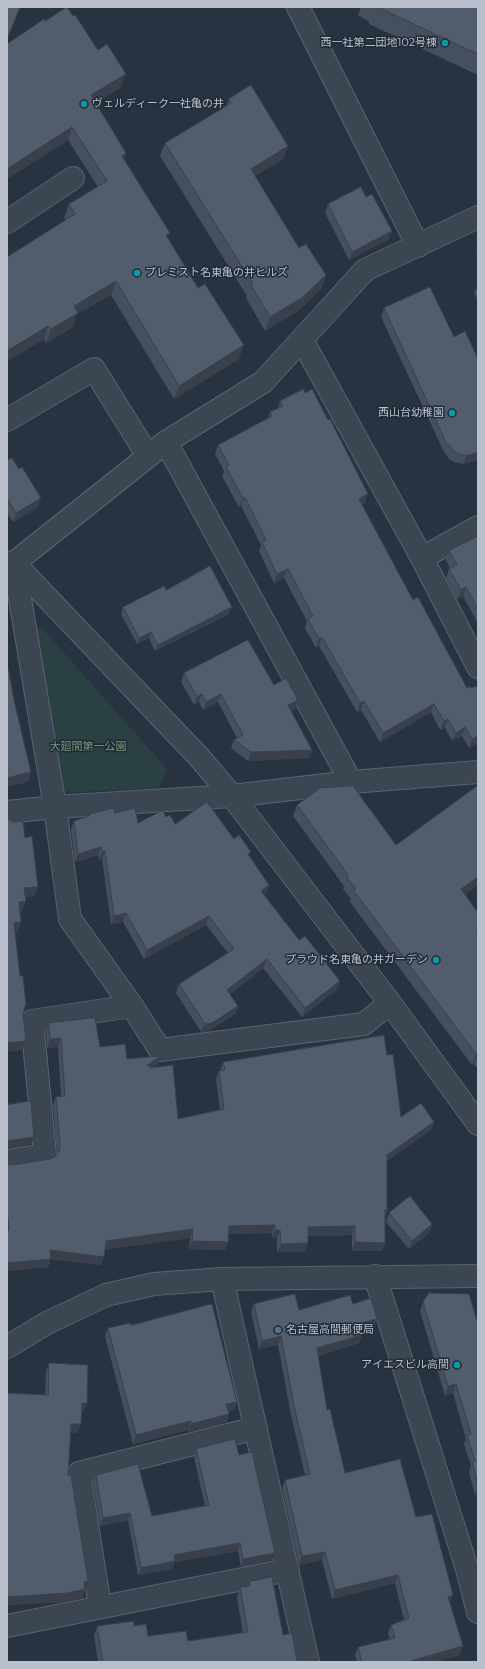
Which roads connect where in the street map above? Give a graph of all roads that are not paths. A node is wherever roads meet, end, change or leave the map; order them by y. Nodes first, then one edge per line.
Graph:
1 (298, 7) edge
2 (73, 178) dead end
3 (478, 217) edge
4 (7, 222) edge
5 (418, 246) junction
6 (302, 340) junction
7 (7, 420) edge
8 (166, 442) junction
9 (148, 456) junction
10 (478, 527) edge
11 (422, 558) junction
12 (11, 559) edge
13 (478, 667) edge
14 (478, 772) edge
15 (351, 782) junction
16 (232, 796) junction
17 (55, 807) junction
18 (7, 812) edge
19 (390, 1003) junction
20 (132, 1006) junction
21 (478, 1124) edge
22 (7, 1161) edge
23 (375, 1276) junction
24 (478, 1276) edge
25 (222, 1279) junction
26 (7, 1347) edge
27 (256, 1428) junction
28 (288, 1570) junction
29 (100, 1607) junction
30 (478, 1612) edge
31 (7, 1626) edge
32 (308, 1662) edge

1 - 5 street
2 - 4 street
3 - 5 street
5 - 6 street
6 - 8 street
6 - 11 street
7 - 9 street
8 - 9 street
8 - 15 street
9 - 12 street
10 - 11 street
11 - 13 street
12 - 16 street
12 - 17 street
14 - 15 street
15 - 16 street
16 - 17 street
16 - 19 street
17 - 18 street
17 - 20 street
19 - 20 street
19 - 21 street
20 - 22 street
23 - 24 street
23 - 25 street
23 - 30 street
25 - 26 street
25 - 27 street
27 - 28 street
27 - 29 street
28 - 29 street
28 - 32 street
29 - 31 street

